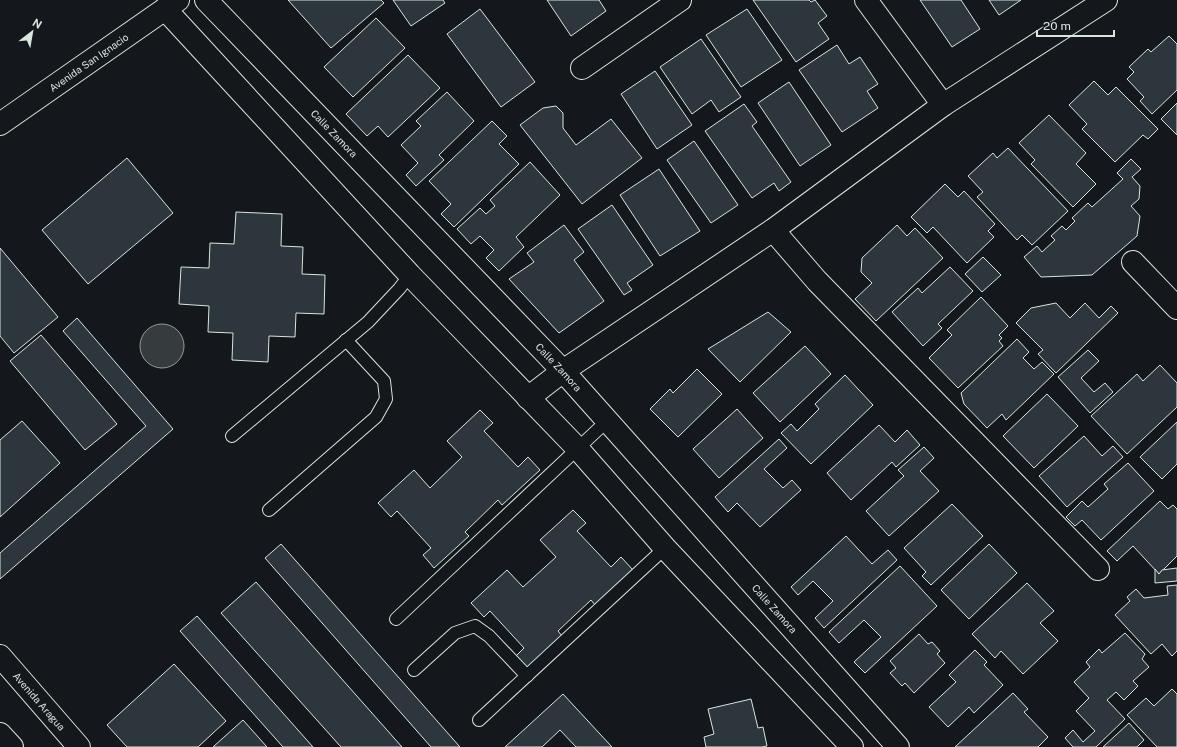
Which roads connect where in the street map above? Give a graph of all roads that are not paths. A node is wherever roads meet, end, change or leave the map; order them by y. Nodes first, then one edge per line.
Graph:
1 (206, 0) edge
2 (680, 0) edge
3 (866, 0) edge
4 (1106, 0) edge
5 (171, 5) edge
6 (582, 68) dead end
7 (943, 105) junction
8 (0, 124) edge
9 (773, 230) junction
10 (1133, 262) dead end
11 (410, 275) junction
12 (1177, 308) edge
13 (346, 340) junction
14 (563, 371) junction
15 (528, 398) junction
16 (607, 421) junction
17 (232, 436) dead end
18 (578, 448) junction
19 (269, 510) dead end
20 (665, 548) junction
21 (1098, 569) dead end
22 (396, 619) dead end
23 (0, 656) edge
24 (414, 670) dead end
25 (527, 676) junction
26 (479, 720) dead end
27 (0, 734) edge
28 (12, 747) edge
29 (79, 747) edge
30 (852, 747) edge
31 (898, 747) edge

1 - 14 street, Calle Zamora
2 - 6 street
3 - 7 street
4 - 7 street
5 - 8 street, Avenida San Ignacio
5 - 11 street
7 - 9 street
9 - 14 street
9 - 21 street
10 - 12 street
11 - 13 lane
11 - 15 street
13 - 17 lane
13 - 19 lane
14 - 15 street
14 - 16 street, Calle Zamora
15 - 18 street
16 - 18 lane
16 - 31 street, Calle Zamora
18 - 20 street
18 - 22 lane
20 - 25 lane
20 - 30 street
23 - 29 street, Avenida Aragua
24 - 25 lane
25 - 26 lane
27 - 28 street

